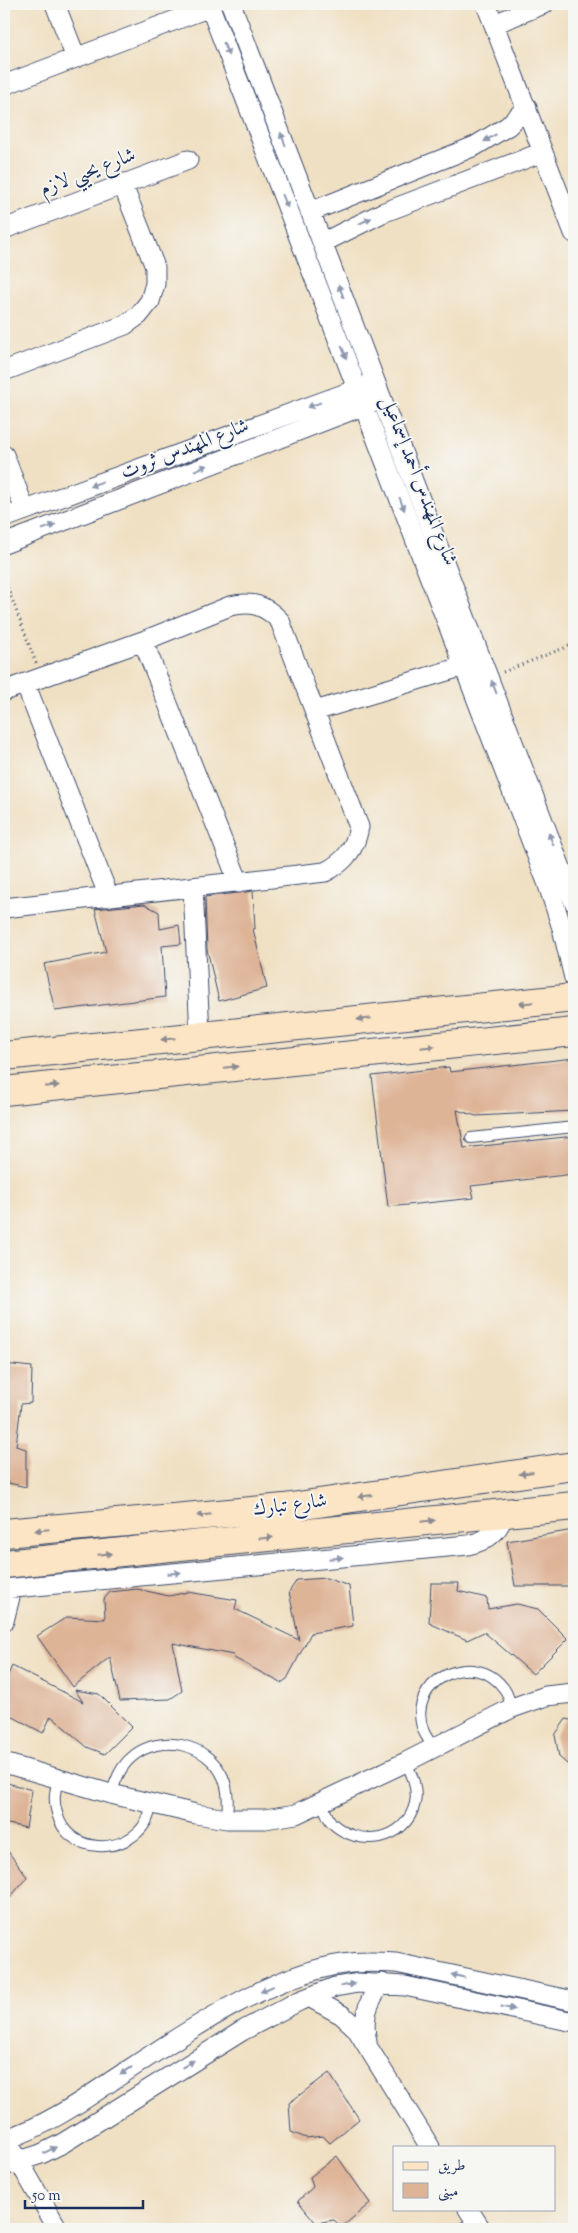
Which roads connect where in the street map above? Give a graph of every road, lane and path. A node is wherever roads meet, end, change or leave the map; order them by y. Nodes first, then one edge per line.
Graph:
1 (55, 4) edge
2 (231, 4) edge
3 (486, 4) edge
4 (544, 4) edge
5 (210, 6) edge
6 (494, 24) junction
7 (76, 58) junction
8 (4, 85) edge
9 (527, 107) junction
10 (543, 152) junction
11 (188, 160) dead end
12 (122, 183) junction
13 (310, 212) junction
14 (4, 229) edge
15 (574, 233) edge
16 (322, 243) junction
17 (4, 371) edge
18 (379, 391) junction
19 (362, 397) junction
20 (4, 455) edge
21 (25, 510) junction
22 (4, 518) edge
23 (4, 544) edge
24 (4, 578) edge
25 (143, 642) junction
26 (574, 644) edge
27 (464, 666) junction
28 (490, 677) junction
29 (33, 680) junction
30 (4, 691) edge
31 (315, 711) junction
32 (239, 882) junction
33 (193, 888) junction
34 (108, 897) junction
35 (574, 902) edge
36 (4, 908) edge
37 (574, 978) edge
38 (574, 998) edge
39 (574, 1032) edge
40 (200, 1035) junction
41 (105, 1045) junction
42 (4, 1056) edge
43 (108, 1080) junction
44 (4, 1090) edge
45 (574, 1127) edge
46 (470, 1138) dead end
47 (574, 1466) edge
48 (574, 1506) edge
49 (505, 1513) junction
50 (4, 1533) edge
51 (4, 1564) edge
52 (8, 1589) edge
53 (4, 1621) edge
54 (574, 1693) edge
55 (512, 1708) junction
56 (434, 1748) junction
57 (406, 1762) junction
58 (4, 1763) edge
59 (58, 1779) junction
60 (111, 1794) junction
61 (322, 1802) junction
62 (152, 1804) junction
63 (227, 1819) junction
64 (290, 1979) junction
65 (382, 1983) junction
66 (304, 1999) junction
67 (574, 2001) edge
68 (574, 2022) edge
69 (367, 2043) junction
70 (5, 2140) edge
71 (429, 2146) edge
72 (11, 2164) edge
73 (58, 2229) edge

1 - 7 street
13 -> 2 street, شارع المهندس أحمد إسماعيل
3 - 6 street
4 - 6 street
5 - 7 street
5 -> 19 street, شارع المهندس أحمد إسماعيل
6 - 9 street
7 - 8 street
9 - 10 street
9 -> 13 street
10 - 15 street
16 -> 10 street
11 - 12 street, شارع يحيي لازم
12 - 14 street, شارع يحيي لازم
12 - 17 street
13 - 16 street, شارع المهندس أحمد إسماعيل
18 -> 16 street, شارع المهندس أحمد إسماعيل
18 - 19 street, شارع المهندس ثروت
18 - 28 street, شارع المهندس أحمد إسماعيل
19 -> 21 street, شارع المهندس ثروت
23 -> 19 street, شارع المهندس ثروت
19 -> 27 street, شارع المهندس أحمد إسماعيل
20 - 21 street
21 - 22 street, شارع المهندس ثروت
24 - 29 path
25 - 29 street
25 - 31 street
25 - 32 street
26 - 28 path
27 - 31 street
27 - 37 street, شارع المهندس أحمد إسماعيل
35 -> 28 street, شارع المهندس أحمد إسماعيل
29 - 30 street
29 - 34 street
31 - 32 street
32 - 33 street
33 - 34 street
33 - 40 street
34 - 36 street
38 -> 40 street
43 -> 39 street
40 -> 41 street
41 - 42 street
41 - 43 street
44 -> 43 street
45 - 46 lane
47 -> 50 street, شارع تبارك
48 - 49 street, شارع تبارك
51 -> 49 street, شارع تبارك
52 -> 49 street
52 - 53 street
54 - 55 street
55 - 56 street
55 - 56 lane
56 - 57 street
57 - 61 street
57 - 61 lane
58 - 59 street
59 - 60 street
59 - 62 lane
60 - 62 street
60 - 63 lane
61 - 63 street
62 - 63 street
64 - 66 street
67 -> 64 street
64 -> 70 street
66 -> 65 street
65 -> 68 street
65 - 69 street
66 - 69 street
72 -> 66 street
69 - 71 street
70 - 72 street
72 - 73 street

